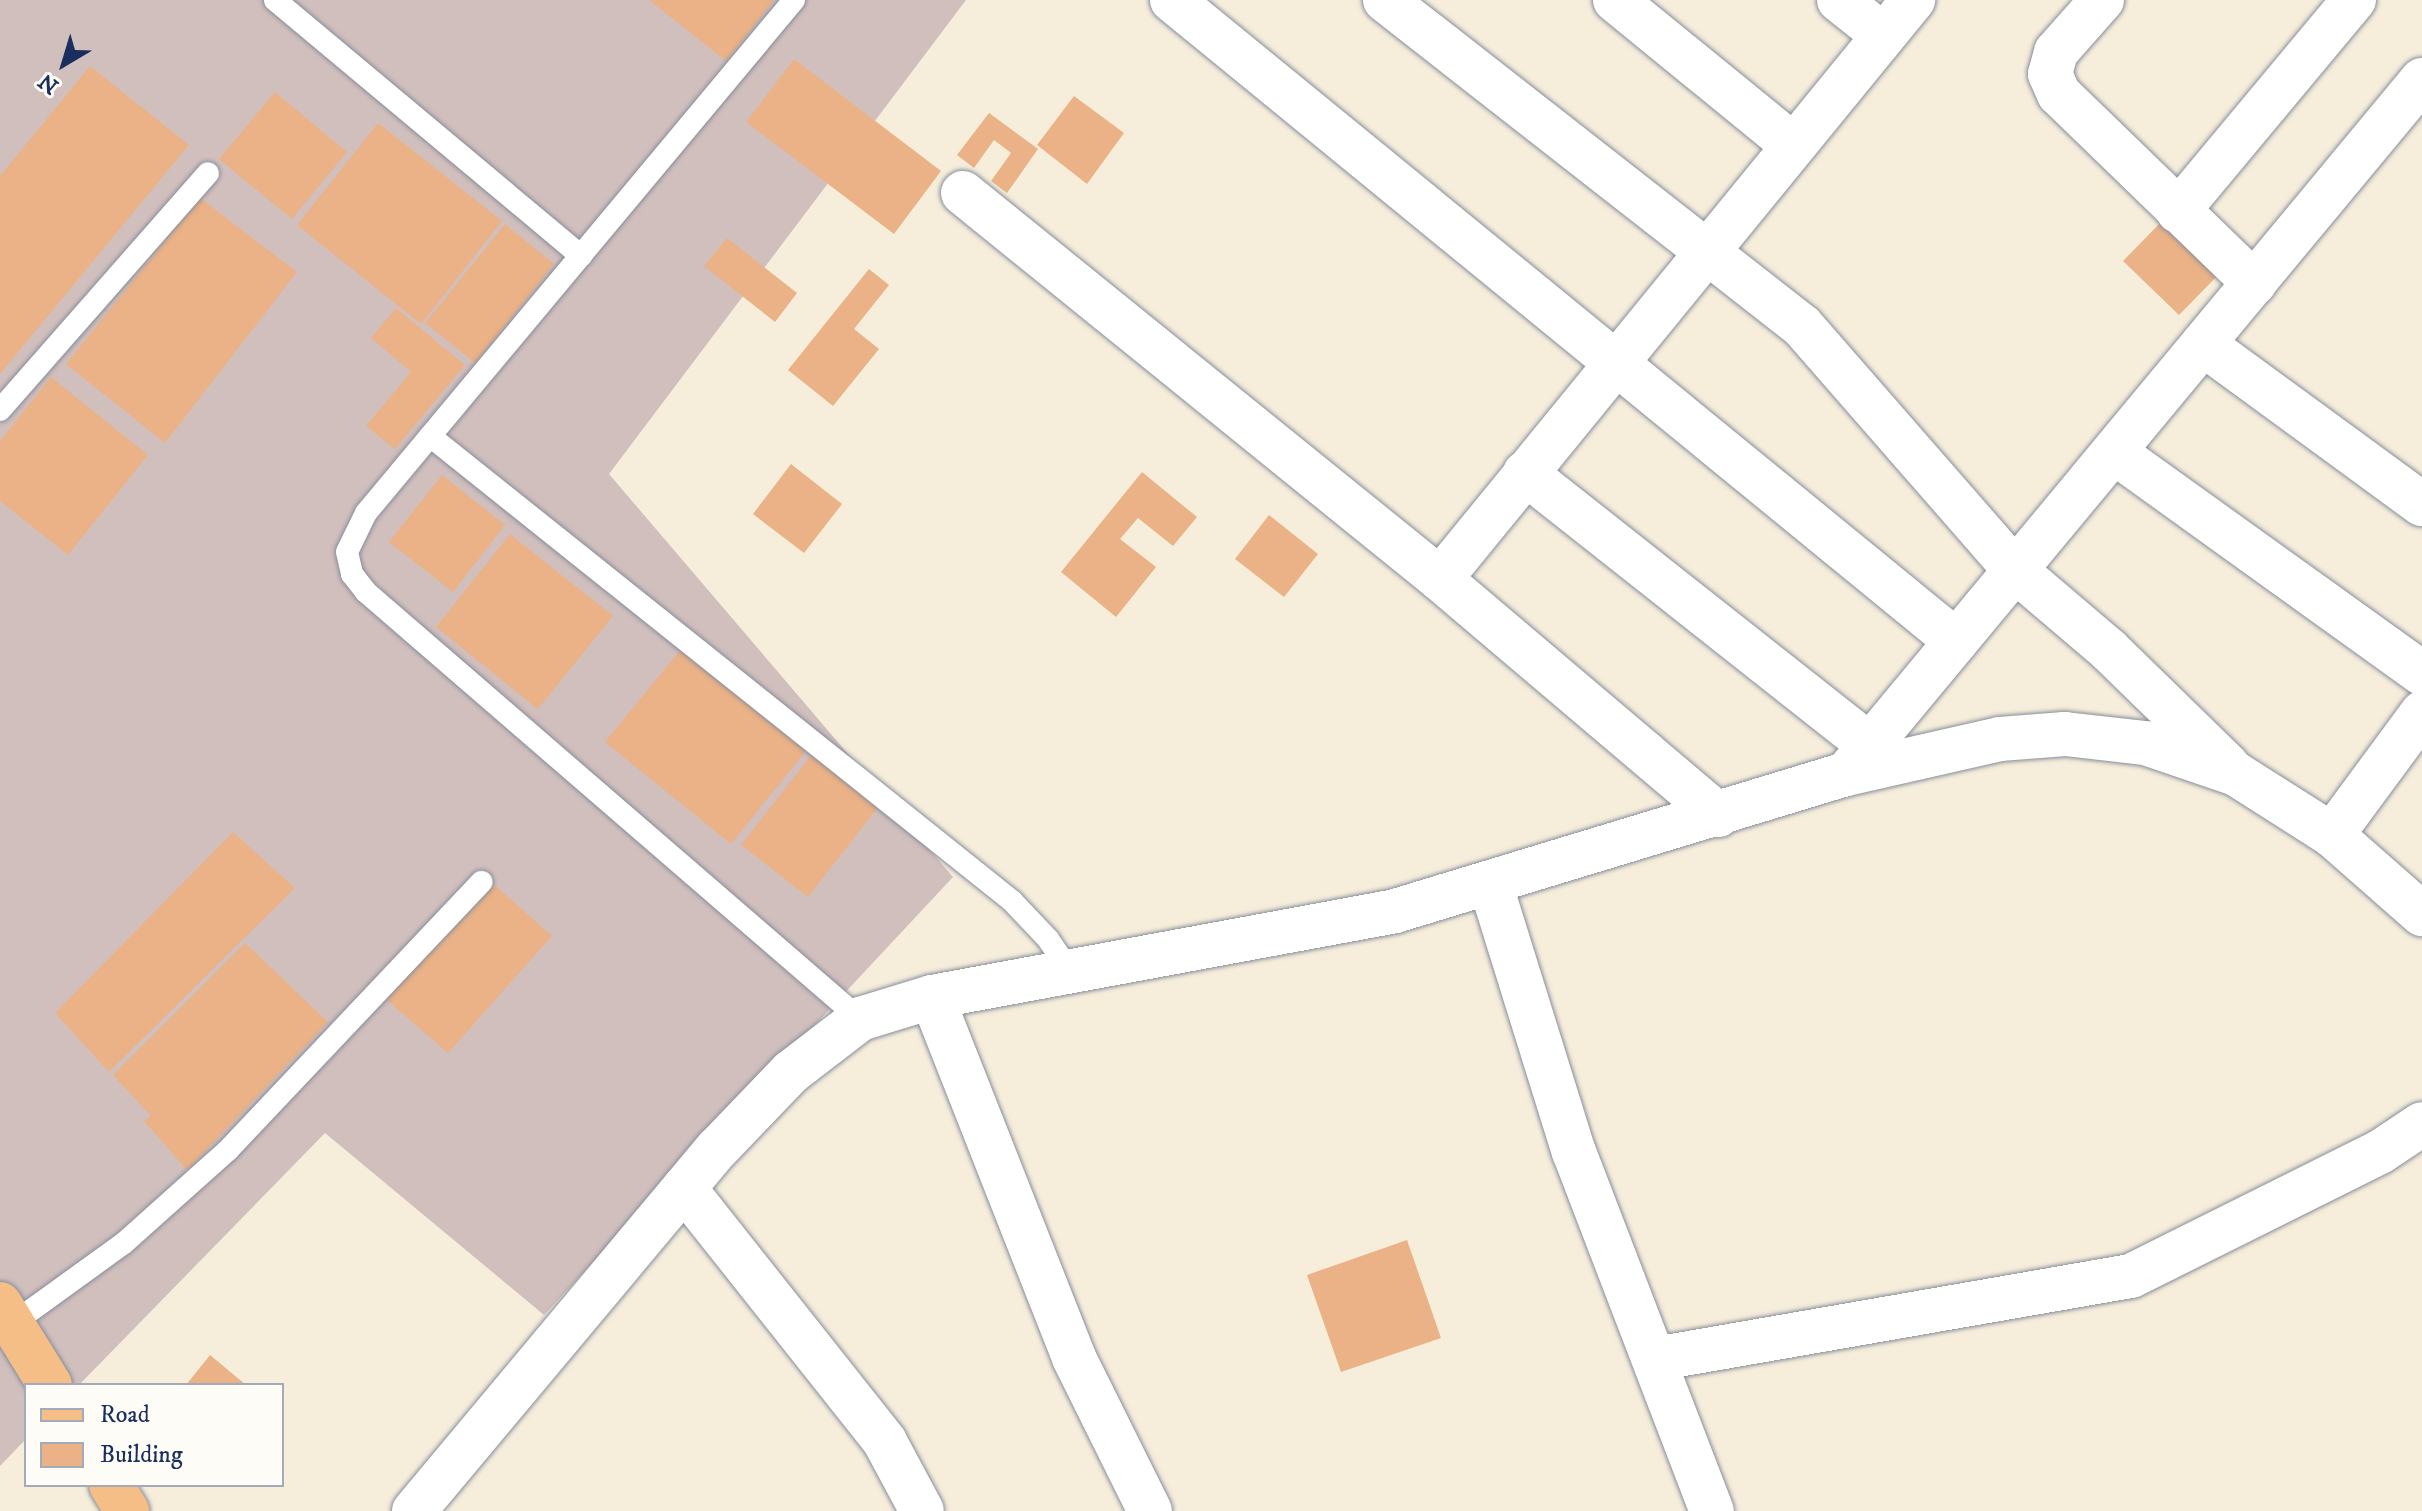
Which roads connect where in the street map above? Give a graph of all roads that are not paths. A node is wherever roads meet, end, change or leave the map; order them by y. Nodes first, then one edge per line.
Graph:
1 (275, 0) edge
2 (794, 0) edge
3 (1172, 0) edge
4 (1385, 0) edge
5 (1615, 0) edge
6 (1839, 0) edge
7 (1913, 0) edge
8 (2102, 0) edge
9 (2354, 0) edge
10 (1883, 35) junction
11 (2422, 80) edge
12 (1793, 145) junction
13 (208, 173) dead end
14 (963, 193) dead end
15 (2178, 211) junction
16 (1706, 254) junction
17 (581, 256) junction
18 (2254, 283) junction
19 (2203, 344) junction
20 (1616, 362) junction
21 (0, 410) edge
22 (430, 436) junction
23 (2114, 452) junction
24 (1525, 473) junction
25 (2422, 504) edge
26 (2015, 570) junction
27 (1440, 579) junction
28 (1956, 641) junction
29 (2422, 673) edge
30 (2422, 713) edge
31 (1858, 760) junction
32 (2236, 774) junction
33 (1718, 815) junction
34 (2332, 835) junction
35 (481, 882) dead end
36 (1490, 883) junction
37 (2422, 914) edge
38 (1070, 972) junction
39 (932, 997) junction
40 (860, 1019) junction
41 (2422, 1124) edge
42 (684, 1188) junction
43 (6, 1314) edge
44 (1655, 1359) junction
45 (49, 1383) edge
46 (112, 1487) edge
47 (127, 1511) edge
48 (414, 1511) edge
49 (922, 1511) edge
50 (1150, 1511) edge
51 (1712, 1511) edge

1 - 17 lane
2 - 17 lane
3 - 20 street
4 - 16 street
5 - 12 street
6 - 10 street
7 - 10 street
8 - 15 street
9 - 15 street
10 - 12 street
11 - 18 street
12 - 16 street
13 - 21 lane
14 - 27 street
15 - 18 street
16 - 20 street
16 - 26 street
17 - 22 lane
18 - 19 street
19 - 23 street
19 - 25 street
20 - 24 street
20 - 28 street
22 - 38 lane
22 - 40 lane
23 - 26 street
23 - 29 street
24 - 27 street
24 - 31 street
26 - 28 street
26 - 32 street
27 - 33 street
28 - 31 street
30 - 34 street
31 - 32 street
31 - 33 street
32 - 34 street
33 - 36 street
34 - 37 street
35 - 43 lane
36 - 38 street
36 - 44 street
38 - 39 street
39 - 40 street
39 - 50 street
40 - 42 street
41 - 44 street
42 - 48 street
42 - 49 street
43 - 45 main road
44 - 51 street
46 - 47 main road

